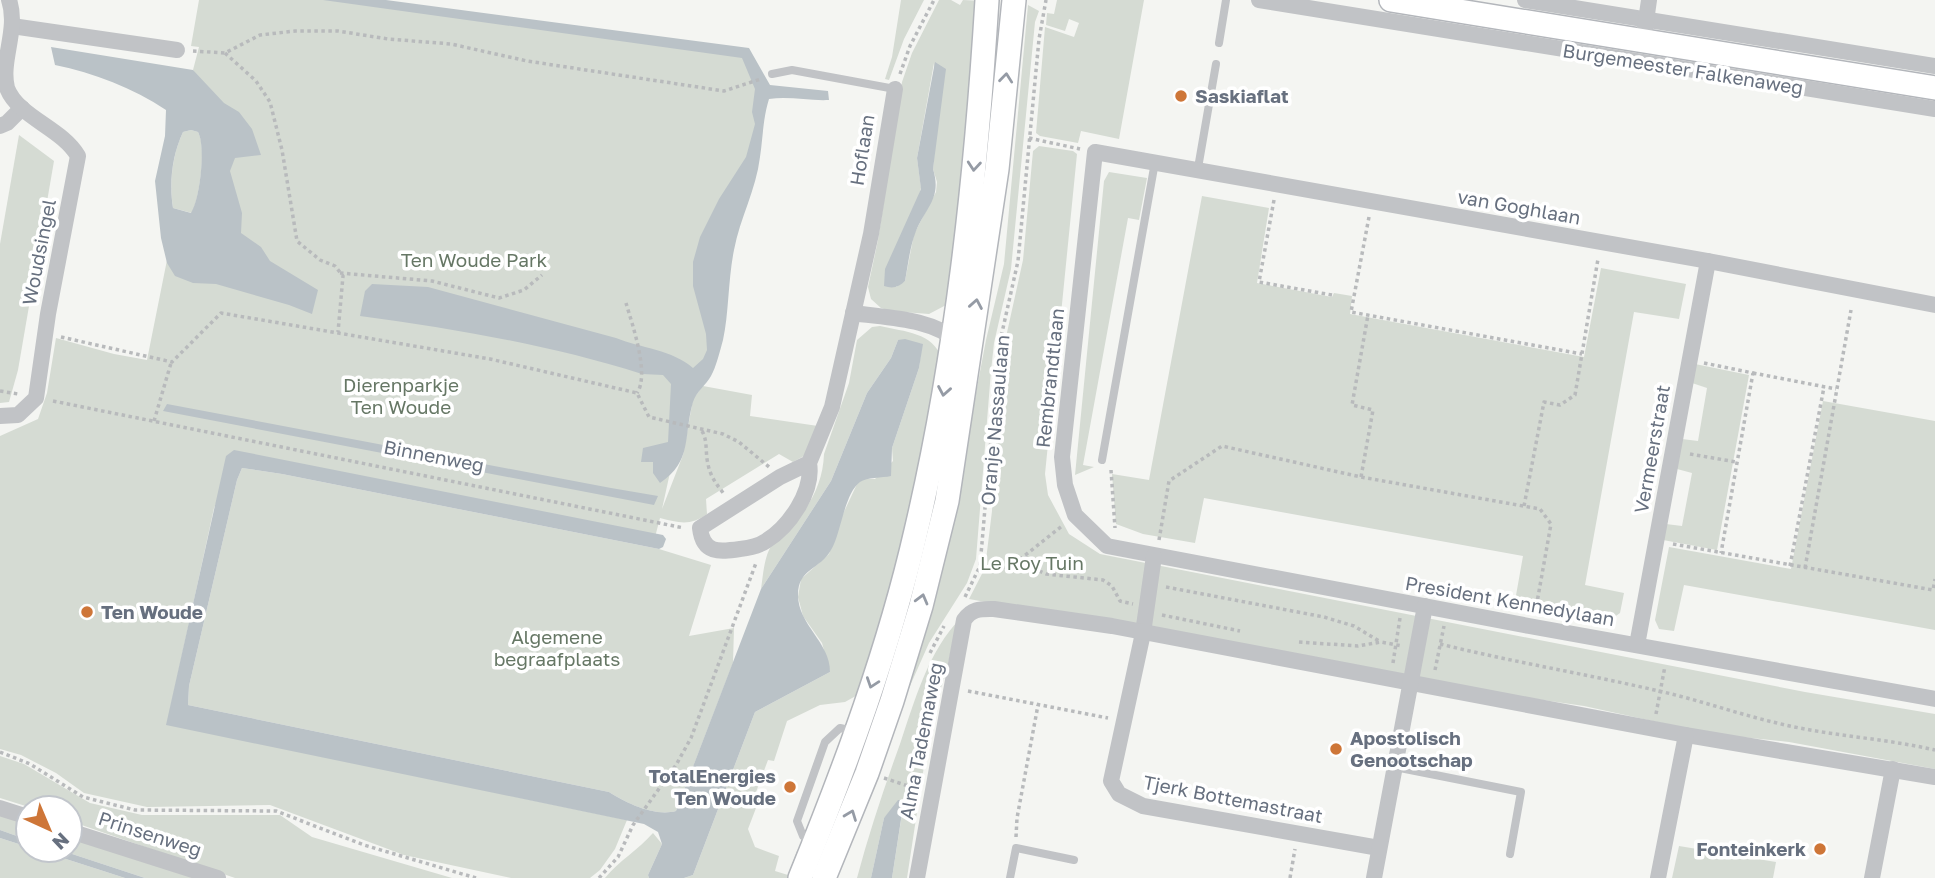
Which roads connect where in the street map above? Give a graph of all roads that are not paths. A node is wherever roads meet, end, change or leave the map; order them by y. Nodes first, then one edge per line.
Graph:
1 (9, 0) edge
2 (988, 0) edge
3 (1014, 0) edge
4 (1226, 0) edge
5 (1259, 0) edge
6 (1391, 0) edge
7 (1525, 0) edge
8 (1649, 0) edge
9 (1433, 11) edge
10 (12, 26) junction
11 (1643, 40) junction
12 (1219, 43) dead end
13 (177, 50) road end
14 (1216, 64) dead end
15 (1935, 66) edge
16 (772, 74) dead end
17 (894, 89) joint
18 (1934, 99) edge
19 (22, 108) junction
20 (0, 126) edge
21 (1095, 152) joint
22 (1155, 162) junction
23 (1198, 169) junction
24 (1708, 261) junction
25 (1935, 305) edge
26 (853, 313) junction
27 (960, 344) junction
28 (6, 416) edge
29 (1101, 460) dead end
30 (809, 463) junction
31 (1157, 548) junction
32 (1425, 606) junction
33 (1143, 633) junction
34 (1637, 645) junction
35 (1411, 682) junction
36 (1935, 699) edge
37 (1686, 735) junction
38 (867, 752) junction
39 (1395, 767) junction
40 (1893, 769) junction
41 (1935, 777) edge
42 (84, 835) edge
43 (1380, 848) junction
44 (1510, 854) dead end
45 (1074, 860) dead end
46 (218, 878) edge
47 (800, 878) edge
48 (824, 878) edge
49 (917, 878) edge
50 (1010, 878) edge
51 (1374, 878) edge
52 (1658, 878) edge
53 (1872, 878) edge

1 - 10 street, Woudsingel
2 -> 27 main road, Oranje Nassaulaan
27 -> 3 main road, Oranje Nassaulaan
4 - 12 lane
5 - 9 street, Burgemeester Falkenaweg
6 - 9 main road, Burgemeester Falkenaweg
7 - 11 street, Burgemeester Falkenaweg
8 - 11 street
9 - 11 main road, Burgemeester Falkenaweg
10 - 13 street
10 - 19 street, Woudsingel
11 - 15 street, Burgemeester Falkenaweg
11 - 18 main road, Burgemeester Falkenaweg
14 - 23 lane
16 - 17 lane
17 - 26 street, Hoflaan
19 - 20 street
19 - 28 street, Woudsingel
21 - 22 street, van Goghlaan
21 - 31 street, Rembrandtlaan
22 - 23 street, van Goghlaan
22 - 29 lane
23 - 24 street, van Goghlaan
24 - 25 street, van Goghlaan
24 - 34 street, Vermeerstraat
26 - 27 street
26 - 30 street, Hoflaan
27 -> 38 main road, Oranje Nassaulaan
38 -> 27 main road, Oranje Nassaulaan
30 - 30 street, Hoflaan
31 - 32 street, President Kennedylaan
31 - 33 street
32 - 34 street, President Kennedylaan
32 - 35 street
33 - 35 street
33 - 43 street, Tjerk Bottemastraat
33 - 49 street, Alma Tademaweg
34 - 36 street, President Kennedylaan
35 - 37 street
35 - 39 street
37 - 40 street
37 - 52 street
38 - 47 main road, Oranje Nassaulaan
48 -> 38 main road, Oranje Nassaulaan
39 - 43 street
39 - 44 lane
40 - 41 street
40 - 53 street
42 - 46 street, Prinsenweg
43 - 51 street
45 - 50 lane

